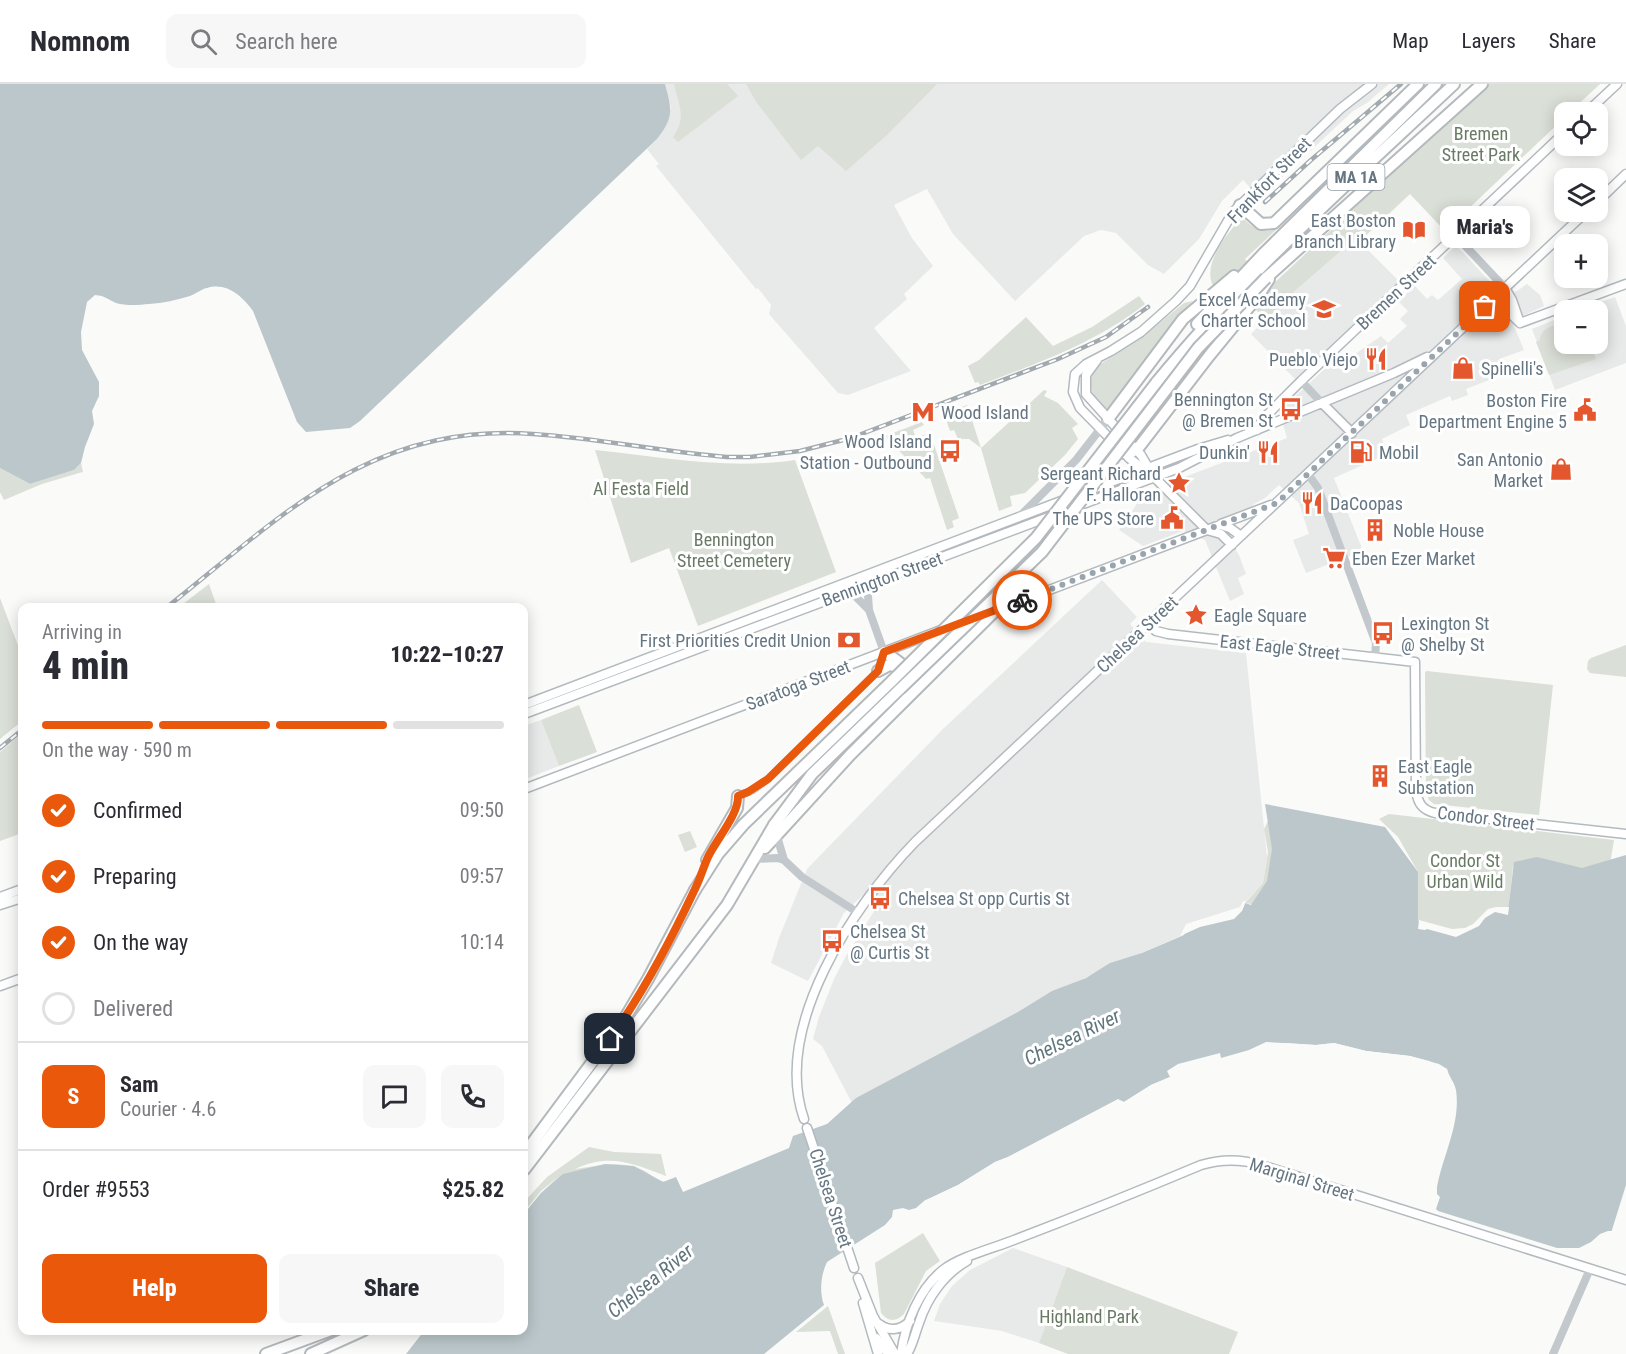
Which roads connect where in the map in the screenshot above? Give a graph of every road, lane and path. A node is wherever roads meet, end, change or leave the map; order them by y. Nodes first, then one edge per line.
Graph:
1 (1372, 84) edge
2 (1418, 84) edge
3 (1436, 84) edge
4 (1454, 84) edge
5 (1475, 84) edge
6 (1482, 84) edge
7 (1617, 84) edge
8 (1598, 102) edge
9 (1437, 124) junction
10 (1554, 143) edge
11 (1626, 174) edge
12 (1608, 191) edge
13 (1240, 205) junction
14 (1575, 222) edge
15 (1456, 236) junction
16 (1261, 270) junction
17 (1626, 284) edge
18 (1505, 288) junction
19 (1510, 314) junction
20 (1476, 316) junction
21 (1520, 323) junction
22 (1438, 351) junction
23 (1100, 357) junction
24 (1301, 381) junction
25 (1322, 403) junction
26 (1115, 409) junction
27 (1108, 419) junction
28 (1101, 429) junction
29 (1257, 430) junction
30 (1352, 434) junction
31 (1147, 435) junction
32 (1237, 438) junction
33 (1136, 450) junction
34 (1124, 453) junction
35 (1146, 469) junction
36 (1308, 474) junction
37 (1154, 477) junction
38 (1277, 503) junction
39 (1020, 517) junction
40 (1220, 525) junction
41 (1207, 530) junction
42 (1241, 536) junction
43 (1232, 545) junction
44 (916, 561) junction
45 (863, 581) junction
46 (851, 586) junction
47 (997, 609) junction
48 (869, 610) junction
49 (1148, 624) junction
50 (884, 652) junction
51 (1374, 657) junction
52 (1415, 662) joint
53 (878, 671) junction
54 (908, 671) junction
55 (908, 697) junction
56 (528, 704) edge
57 (528, 712) edge
58 (528, 787) edge
59 (738, 796) joint
60 (774, 825) junction
61 (1626, 834) edge
62 (777, 836) junction
63 (755, 859) junction
64 (784, 860) junction
65 (18, 890) edge
66 (695, 890) junction
67 (0, 897) edge
68 (18, 899) edge
69 (0, 905) edge
70 (857, 912) junction
71 (18, 979) edge
72 (0, 986) edge
73 (528, 1149) edge
74 (528, 1165) edge
75 (982, 1253) junction
76 (854, 1268) dead end
77 (1590, 1269) junction
78 (1626, 1280) edge
79 (859, 1282) dead end
80 (910, 1321) junction
81 (872, 1322) junction
82 (317, 1335) edge
83 (353, 1335) edge
84 (266, 1354) edge
85 (310, 1354) edge
86 (878, 1354) edge
87 (888, 1354) edge
88 (895, 1354) edge
89 (901, 1354) edge
90 (907, 1354) edge
91 (1553, 1354) edge

1 - 13 main road, Frankfort Street
2 - 13 highway
3 - 16 highway
4 - 16 highway, MA 1A
5 - 9 highway
6 - 9 highway, MA 1A
7 - 8 main road
9 - 16 highway, MA 1A
10 - 15 main road, Bremen Street
11 - 12 main road
13 - 23 main road, Frankfort Street
14 - 18 main road, Chelsea Street
15 - 18 street
15 - 24 main road, Bremen Street
16 - 26 highway
16 - 31 highway
16 - 60 highway, MA 1A, bridge
16 - 66 highway, MA 1A, bridge
17 - 21 main road
18 - 19 main road
18 - 20 main road, Chelsea Street
18 - 21 main road
19 - 20 main road
19 - 21 main road
20 - 22 main road, Chelsea Street
22 - 25 main road, Bennington Street
22 - 30 main road, Chelsea Street
23 - 27 main road
23 - 28 main road, Frankfort Street
24 - 25 street
24 - 29 main road, Bremen Street
25 - 29 main road, Bennington Street
25 - 30 main road
26 - 27 highway
26 - 31 highway
27 - 28 street
27 - 33 main road
28 - 34 main road, Frankfort Street
28 - 39 street
29 - 32 main road, Bennington Street
30 - 36 main road, Chelsea Street
31 - 33 highway
32 - 35 main road, Bennington Street
32 - 37 main road, Bennington Street
33 - 34 highway
33 - 35 main road
34 - 35 main road, Frankfort Street
35 - 37 main road
35 - 39 main road, Bennington Street
36 - 38 main road, Chelsea Street
36 - 51 street
37 - 41 main road
37 - 44 main road, Bennington Street
38 - 40 main road, Saratoga Street
38 - 42 main road, Chelsea Street
39 - 44 main road, Bennington Street
40 - 41 main road, Saratoga Street
40 - 42 main road
41 - 43 main road
41 - 47 main road, Saratoga Street
42 - 43 main road, Chelsea Street
43 - 49 main road, Chelsea Street
44 - 45 main road, Bennington Street
45 - 46 main road, Bennington Street
45 - 48 street
46 - 48 street
46 - 56 main road, Bennington Street
46 - 57 main road, Bennington Street
47 - 50 main road, Saratoga Street
47 - 55 highway
48 - 50 street
49 - 51 main road, East Eagle Street
49 - 70 main road, Chelsea Street
50 - 53 street
50 - 54 highway
50 - 58 main road, Saratoga Street
51 - 52 main road, East Eagle Street
52 - 61 main road, Condor Street
53 - 54 highway
53 - 59 street
54 - 55 highway
55 - 62 highway
59 - 66 highway
60 - 62 street
60 - 63 highway, MA 1A
62 - 63 highway
62 - 64 street
63 - 64 street
63 - 74 highway, MA 1A
64 - 70 street
65 - 67 main road
66 - 73 highway, MA 1A
68 - 69 main road
70 - 76 main road, Chelsea Street
71 - 72 main road
75 - 77 main road, Marginal Street
75 - 80 main road, Marginal Street
75 - 90 main road, Marginal Street
77 - 78 main road, Marginal Street
77 - 91 street
79 - 81 main road
80 - 81 main road
80 - 89 main road, Marginal Street
81 - 86 main road
81 - 87 main road
81 - 88 main road
82 - 84 highway
83 - 85 highway

